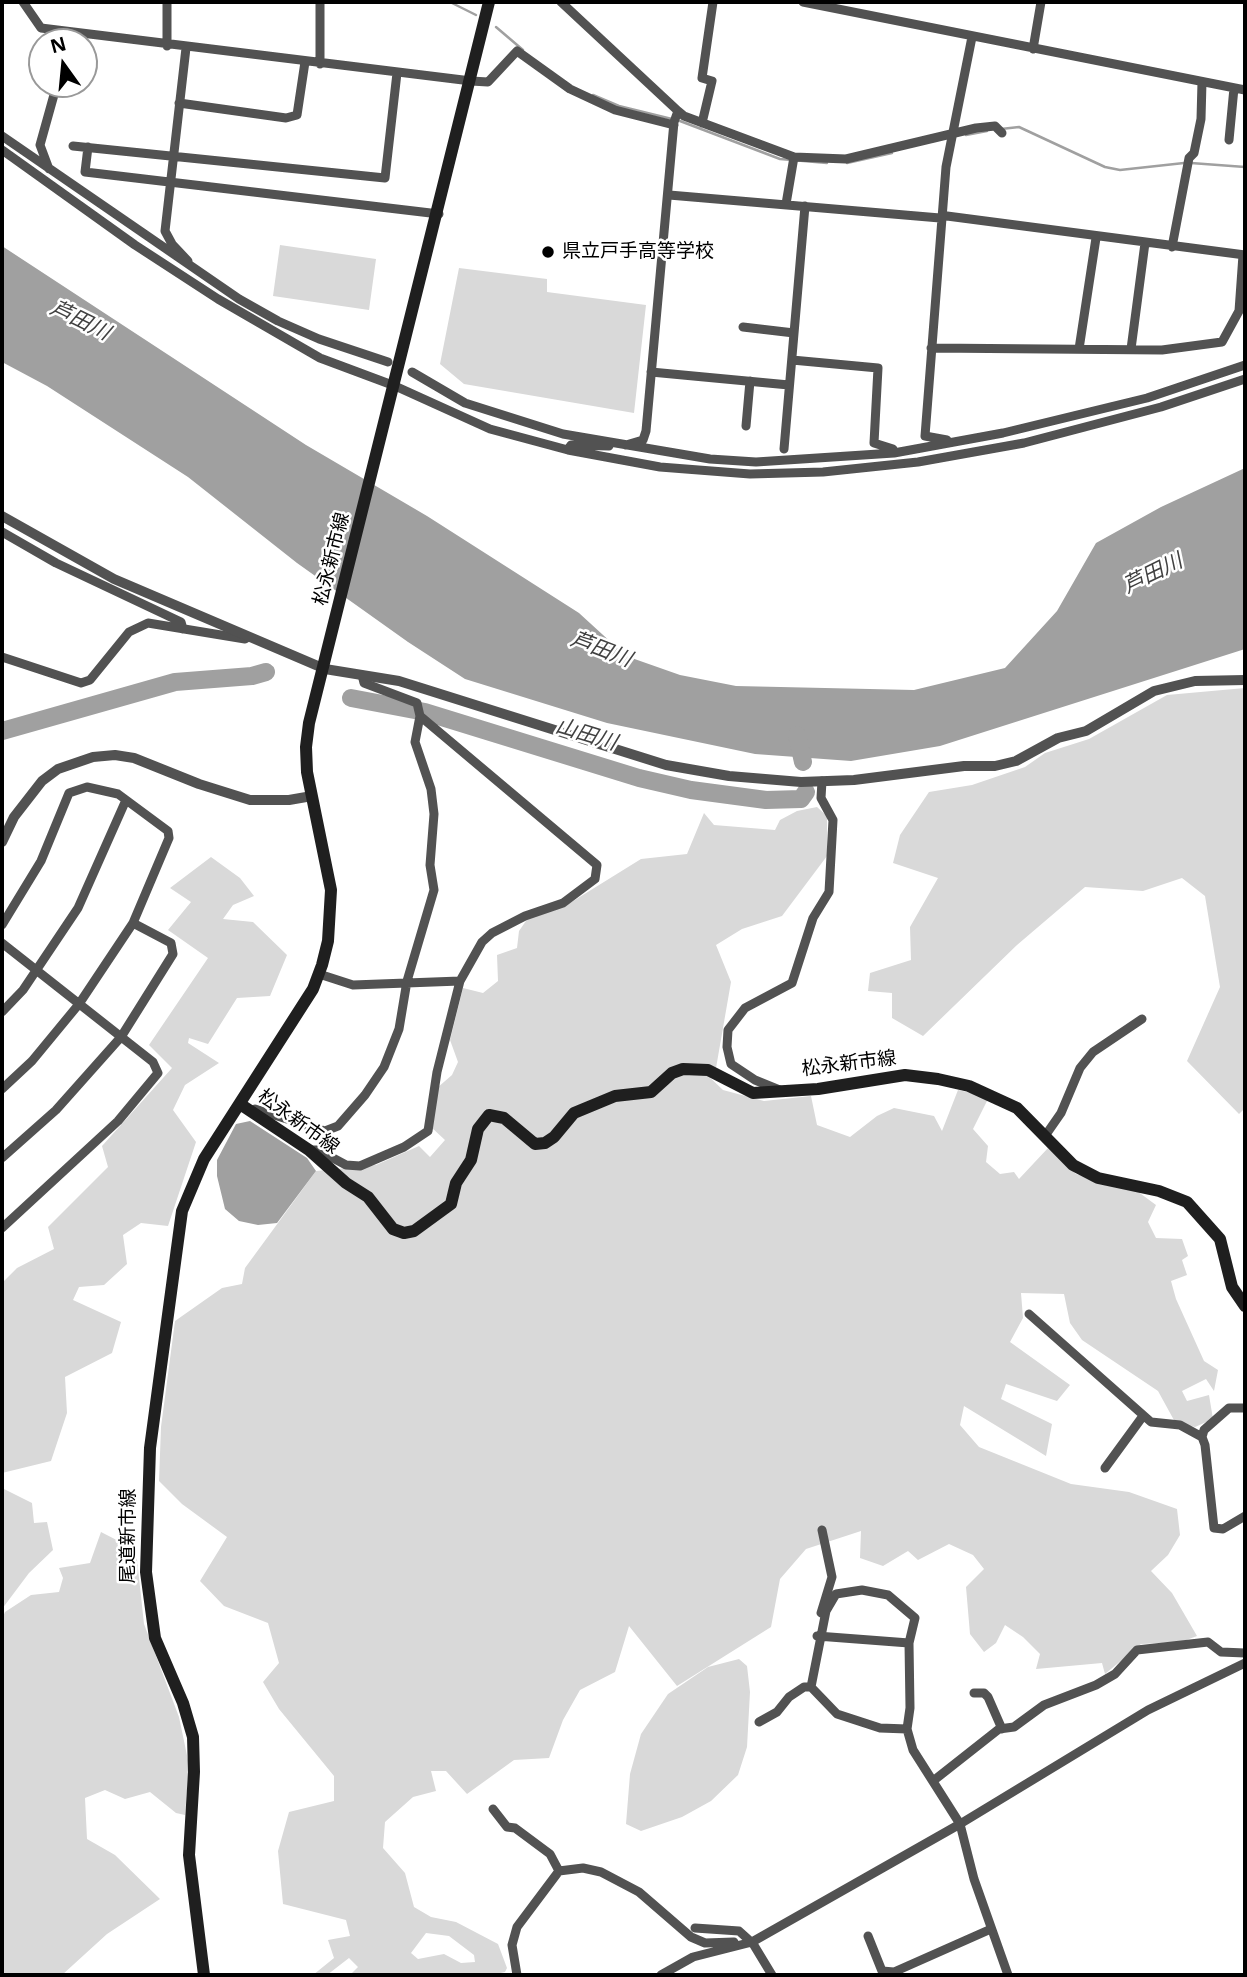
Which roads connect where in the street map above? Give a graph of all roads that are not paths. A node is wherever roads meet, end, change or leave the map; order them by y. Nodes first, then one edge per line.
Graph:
1 (23, 2) edge
2 (167, 2) edge
3 (320, 2) edge
4 (489, 2) edge
5 (561, 2) edge
6 (713, 2) edge
7 (803, 2) edge
8 (1041, 2) edge
9 (41, 28) edge
10 (972, 37) junction
11 (98, 40) edge
12 (167, 46) junction
13 (186, 48) junction
14 (1033, 49) junction
15 (304, 62) junction
16 (320, 64) junction
17 (397, 73) junction
18 (471, 81) junction
19 (1202, 82) junction
20 (1234, 88) junction
21 (1245, 90) edge
22 (53, 98) edge
23 (179, 103) junction
24 (675, 119) junction
25 (702, 123) junction
26 (998, 129) dead end
27 (2, 136) edge
28 (953, 138) junction
29 (1229, 140) dead end
30 (74, 146) dead end
31 (88, 147) junction
32 (2, 150) edge
33 (173, 156) junction
34 (793, 161) junction
35 (49, 170) junction
36 (169, 182) junction
37 (668, 195) junction
38 (786, 204) junction
39 (805, 206) junction
40 (439, 214) junction
41 (943, 218) junction
42 (1096, 238) junction
43 (1146, 243) junction
44 (1172, 247) junction
45 (1244, 255) edge
46 (199, 274) junction
47 (218, 299) junction
48 (743, 327) dead end
49 (794, 333) junction
50 (931, 348) junction
51 (1080, 349) junction
52 (1131, 349) junction
53 (792, 360) junction
54 (388, 362) dead end
55 (1245, 365) edge
56 (412, 372) dead end
57 (651, 372) junction
58 (1245, 379) edge
59 (750, 381) junction
60 (789, 385) junction
61 (394, 391) junction
62 (746, 426) dead end
63 (954, 441) junction
64 (624, 446) junction
65 (784, 449) dead end
66 (568, 450) junction
67 (894, 453) junction
68 (2, 516) edge
69 (2, 531) edge
70 (183, 629) junction
71 (250, 636) junction
72 (2, 657) edge
73 (325, 669) junction
74 (362, 675) junction
75 (1245, 680) edge
76 (420, 716) junction
77 (822, 781) junction
78 (312, 796) junction
79 (126, 800) junction
80 (2, 842) edge
81 (132, 923) junction
82 (2, 925) edge
83 (2, 943) edge
84 (36, 970) junction
85 (319, 974) junction
86 (407, 981) junction
87 (460, 981) junction
88 (79, 1004) junction
89 (2, 1012) edge
90 (1142, 1019) dead end
91 (121, 1037) junction
92 (2, 1089) edge
93 (783, 1091) junction
94 (240, 1104) junction
95 (1045, 1136) junction
96 (309, 1150) junction
97 (2, 1158) edge
98 (2, 1228) edge
99 (1245, 1306) edge
100 (1029, 1314) dead end
101 (1245, 1408) edge
102 (1143, 1416) junction
103 (1202, 1437) junction
104 (1105, 1468) dead end
105 (1245, 1516) edge
106 (822, 1530) dead end
107 (820, 1638) junction
108 (909, 1643) junction
109 (1245, 1653) edge
110 (1245, 1663) edge
111 (811, 1687) junction
112 (974, 1693) dead end
113 (759, 1722) dead end
114 (907, 1728) junction
115 (1002, 1729) junction
116 (933, 1781) junction
117 (493, 1810) dead end
118 (960, 1824) junction
119 (559, 1871) junction
120 (695, 1928) dead end
121 (991, 1929) junction
122 (867, 1936) dead end
123 (751, 1941) junction
124 (204, 1975) edge
125 (517, 1975) edge
126 (661, 1975) edge
127 (772, 1975) edge
128 (1008, 1975) edge

1 - 9 street
2 - 12 street
3 - 16 street
4 - 18 main road, 松永新市線
5 - 24 street
6 - 25 street
7 - 10 street
8 - 14 street
10 - 14 street
10 - 28 street
11 - 12 street
12 - 13 street
13 - 15 street
13 - 23 street
14 - 19 street
15 - 16 street
15 - 23 street
16 - 17 street
17 - 18 street
17 - 33 street
18 - 24 street
18 - 40 main road, 松永新市線
19 - 20 street
19 - 44 street
20 - 21 street
20 - 29 street
22 - 35 street
23 - 33 street
24 - 25 street
24 - 37 street
25 - 34 street
26 - 28 street
27 - 35 street
28 - 34 street
28 - 41 street
30 - 31 street
31 - 33 street
31 - 36 street
32 - 47 street
33 - 36 street
34 - 38 street
35 - 46 street
36 - 40 street
36 - 46 street
37 - 38 street
37 - 57 street
38 - 39 street
39 - 41 street
39 - 49 street
40 - 61 main road, 松永新市線
41 - 42 street
41 - 50 street
42 - 43 street
42 - 51 street
43 - 44 street
43 - 52 street
44 - 45 street
45 - 52 street
46 - 47 street
46 - 54 street
47 - 61 street
48 - 49 street
49 - 53 street
50 - 51 street
50 - 63 street
51 - 52 street
53 - 60 street
53 - 67 street
55 - 63 street
56 - 64 street
57 - 59 street
57 - 64 street
58 - 66 street
59 - 60 street
59 - 62 street
60 - 65 street
61 - 66 street
61 - 73 main road, 松永新市線
63 - 67 street
64 - 66 street
64 - 67 street
68 - 71 street
69 - 70 street
70 - 71 street
70 - 72 street
71 - 73 street
73 - 74 street
73 - 78 main road, 松永新市線
74 - 76 street
74 - 77 street
75 - 77 street
76 - 86 street
76 - 87 street
77 - 93 street
78 - 80 street
78 - 85 main road, 松永新市線
79 - 81 street
79 - 82 street
79 - 84 street
81 - 88 street
81 - 91 street
83 - 84 street
84 - 88 street
84 - 89 street
85 - 86 street
85 - 94 main road, 松永新市線
86 - 87 street
86 - 94 street
87 - 96 street
88 - 91 street
88 - 92 street
90 - 95 street
91 - 97 street
91 - 98 street
93 - 95 main road, 松永新市線
93 - 96 main road, 松永新市線
94 - 96 main road, 松永新市線
94 - 124 main road, 尾道新市線
95 - 99 main road, 松永新市線
100 - 102 street
101 - 103 street
102 - 103 street
102 - 104 street
103 - 105 street
106 - 107 street
107 - 108 street
107 - 108 street
107 - 111 street
108 - 114 street
109 - 115 street
110 - 118 street
111 - 113 street
111 - 114 street
112 - 115 street
114 - 116 street
115 - 116 street
116 - 118 street
117 - 119 street
118 - 121 street
118 - 123 street
119 - 123 street
119 - 125 street
120 - 123 street
121 - 122 street
121 - 128 street
123 - 126 street
123 - 127 street

